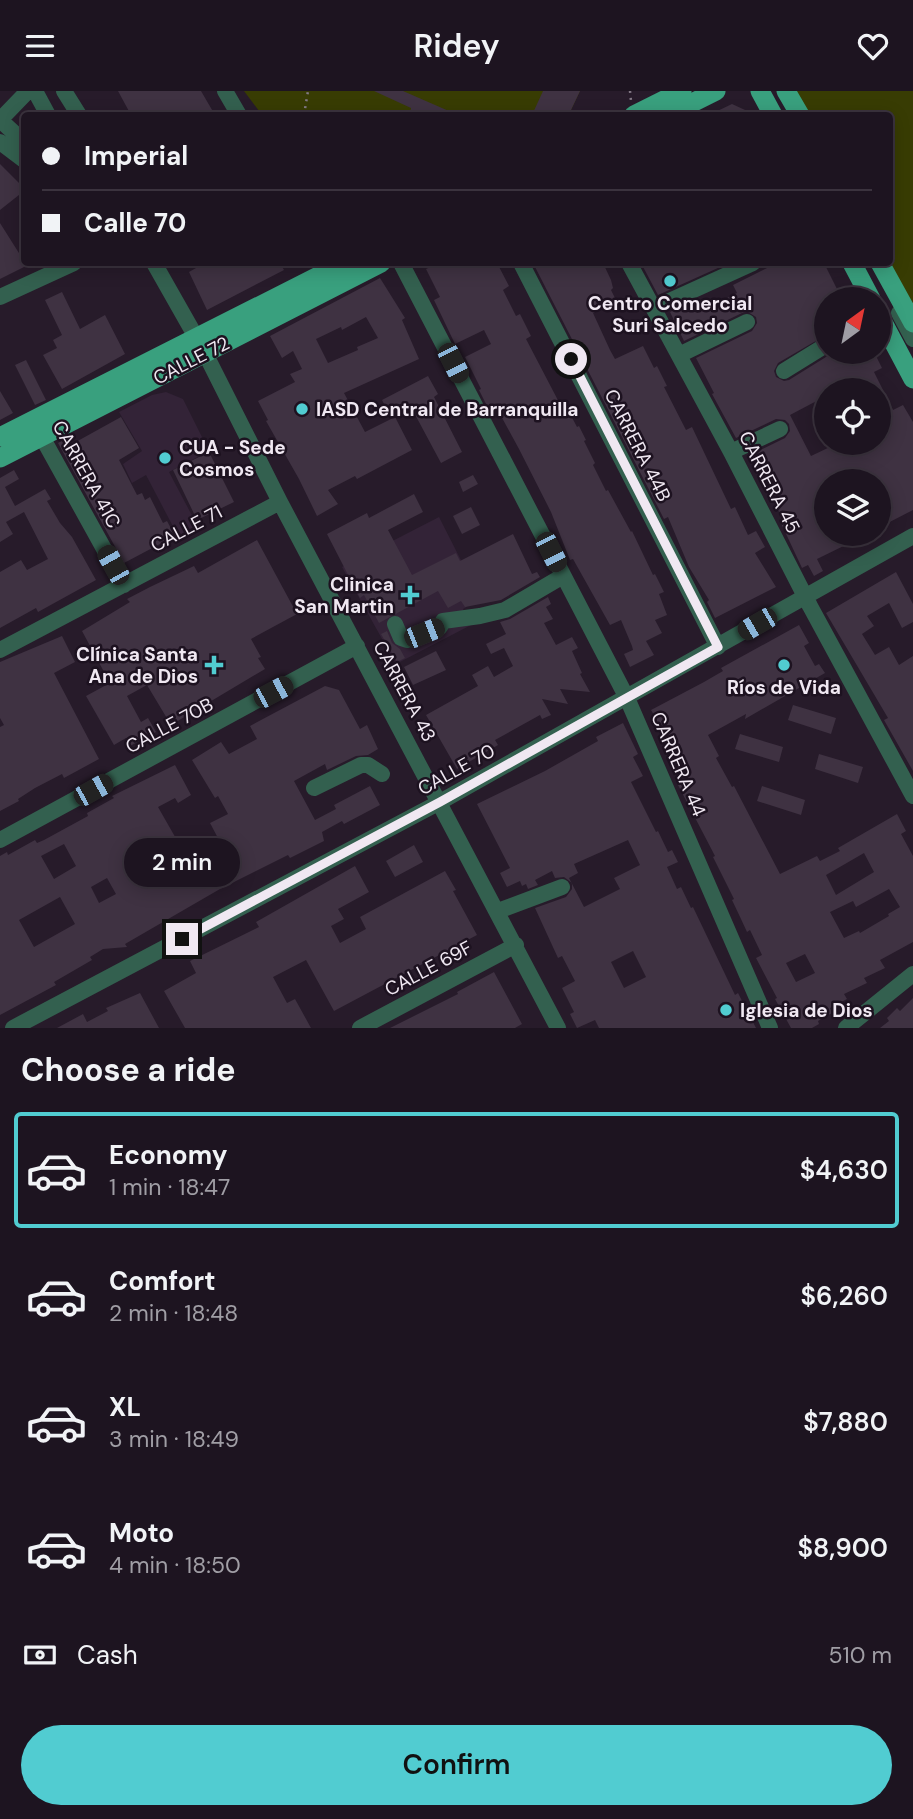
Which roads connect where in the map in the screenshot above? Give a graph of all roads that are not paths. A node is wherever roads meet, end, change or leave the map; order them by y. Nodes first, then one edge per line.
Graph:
1 (28, 91) edge
2 (35, 91) edge
3 (64, 91) edge
4 (225, 91) edge
5 (682, 91) edge
6 (716, 91) edge
7 (760, 91) edge
8 (768, 91) edge
9 (778, 91) edge
10 (786, 91) edge
11 (46, 112) edge
12 (75, 112) edge
13 (237, 112) edge
14 (640, 112) edge
15 (674, 112) edge
16 (771, 112) edge
17 (779, 112) edge
18 (789, 112) edge
19 (798, 112) edge
20 (0, 120) edge
21 (21, 139) edge
22 (0, 142) edge
23 (21, 158) edge
24 (68, 266) edge
25 (156, 266) edge
26 (339, 266) edge
27 (374, 266) edge
28 (403, 266) edge
29 (524, 266) edge
30 (631, 266) edge
31 (746, 266) edge
32 (854, 266) edge
33 (862, 266) edge
34 (874, 266) edge
35 (882, 266) edge
36 (865, 287) edge
37 (0, 297) edge
38 (654, 308) junction
39 (747, 322) dead end
40 (913, 323) edge
41 (891, 338) edge
42 (913, 338) edge
43 (201, 345) junction
44 (814, 352) edge
45 (679, 355) junction
46 (913, 362) edge
47 (784, 371) dead end
48 (913, 379) edge
49 (37, 428) junction
50 (780, 429) dead end
51 (0, 437) edge
52 (731, 451) junction
53 (0, 458) edge
54 (281, 502) junction
55 (913, 536) edge
56 (563, 576) junction
57 (124, 585) junction
58 (805, 597) junction
59 (395, 624) dead end
60 (357, 646) junction
61 (718, 647) junction
62 (0, 650) edge
63 (627, 698) junction
64 (382, 774) dead end
65 (314, 788) dead end
66 (913, 796) edge
67 (440, 802) junction
68 (0, 840) edge
69 (562, 887) dead end
70 (498, 911) junction
71 (516, 944) junction
72 (913, 974) edge
73 (856, 1025) edge
74 (13, 1028) edge
75 (360, 1028) edge
76 (558, 1028) edge
77 (770, 1028) edge

1 - 20 street
2 - 11 street
3 - 12 street
4 - 13 street
5 - 14 main road
6 - 15 main road
7 - 16 main road
8 - 17 street
9 - 18 street
10 - 19 main road
20 - 21 street
22 - 23 street
24 - 37 street
25 - 43 street, CARRERA 43
26 - 43 main road, CALLE 72
27 - 43 main road, CALLE 72
28 - 56 street, CARRERA 44
29 - 61 street, CARRERA 44B
30 - 38 street, CARRERA 45
31 - 38 street
32 - 36 main road
33 - 46 street
34 - 42 street
35 - 40 main road
38 - 45 street, CARRERA 45
39 - 45 street
41 - 48 main road
43 - 49 main road, CALLE 72
43 - 54 street, CARRERA 43
44 - 47 street
45 - 52 street, CARRERA 45
49 - 51 main road, CALLE 72
49 - 53 main road, CALLE 72
49 - 57 street, CARRERA 41C
50 - 52 street
52 - 58 street, CARRERA 45
54 - 57 street, CALLE 71
54 - 60 street, CARRERA 43
55 - 58 street, CALLE 70
56 - 59 street
56 - 63 street, CARRERA 44
57 - 62 street, CALLE 71
58 - 61 street, CALLE 70
58 - 66 street, CARRERA 45
60 - 67 street, CARRERA 43
60 - 68 street, CALLE 70B
61 - 63 street, CALLE 70
63 - 67 street, CALLE 70
63 - 77 street, CARRERA 44
64 - 65 street
67 - 70 street, CARRERA 43
67 - 74 street, CALLE 70
69 - 70 street
70 - 71 street, CARRERA 43
71 - 75 street, CALLE 69F
71 - 76 street, CARRERA 43
72 - 73 street

